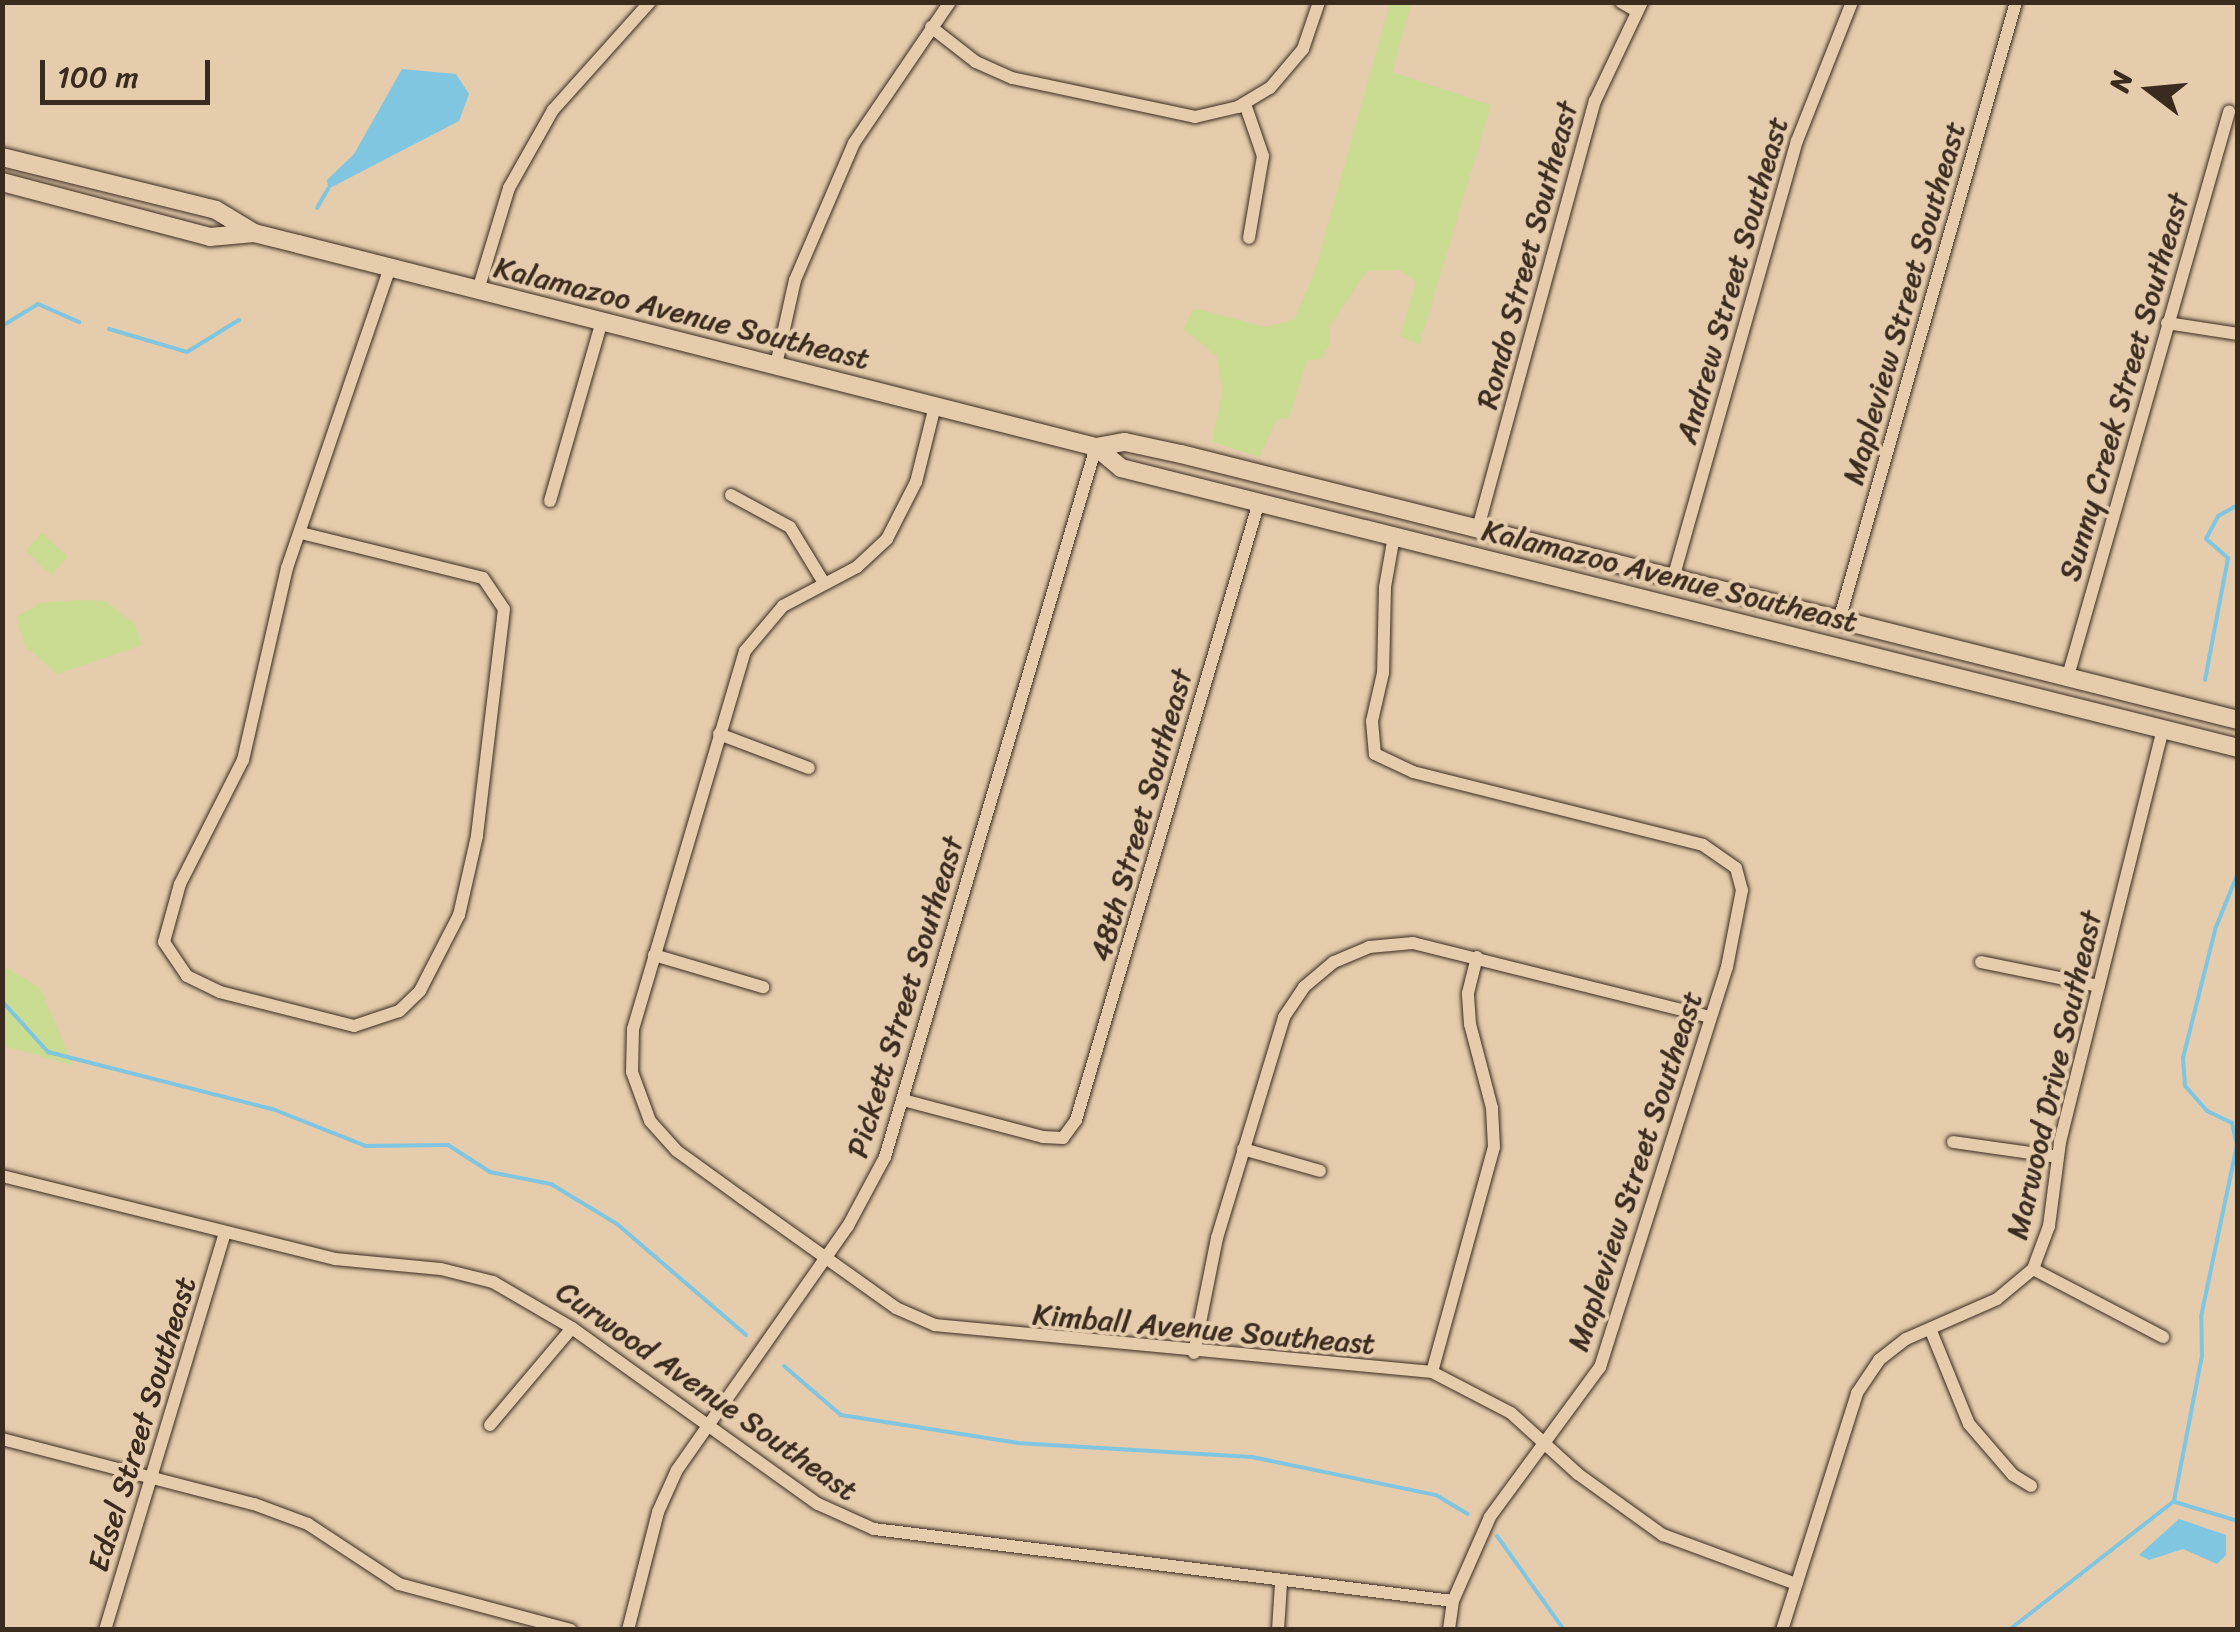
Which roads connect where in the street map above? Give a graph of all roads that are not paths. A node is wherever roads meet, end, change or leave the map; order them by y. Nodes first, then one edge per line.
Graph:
1 (650, 2) edge
2 (950, 2) edge
3 (1319, 2) edge
4 (1622, 2) edge
5 (1852, 2) edge
6 (2016, 2) edge
7 (1639, 6) edge
8 (931, 27) junction
9 (1245, 104) junction
10 (2228, 112) dead end
11 (2, 157) edge
12 (2, 182) edge
13 (192, 204) junction
14 (151, 221) junction
15 (254, 232) junction
16 (1249, 238) dead end
17 (390, 267) junction
18 (478, 290) junction
19 (602, 321) junction
20 (2168, 323) junction
21 (2238, 334) edge
22 (776, 365) junction
23 (934, 406) junction
24 (1096, 447) junction
25 (730, 495) dead end
26 (550, 502) dead end
27 (1259, 502) junction
28 (1478, 528) junction
29 (301, 533) junction
30 (1505, 534) junction
31 (1394, 536) junction
32 (1547, 574) junction
33 (1674, 575) junction
34 (824, 583) junction
35 (1840, 618) junction
36 (1953, 646) junction
37 (1926, 668) junction
38 (2068, 676) junction
39 (2230, 718) edge
40 (2163, 728) junction
41 (719, 734) junction
42 (2238, 748) edge
43 (809, 768) dead end
44 (654, 955) junction
45 (1477, 957) junction
46 (1981, 962) dead end
47 (2100, 986) junction
48 (763, 987) dead end
49 (1710, 1016) junction
50 (903, 1100) junction
51 (1953, 1142) dead end
52 (1243, 1149) junction
53 (2058, 1156) junction
54 (1320, 1171) dead end
55 (2, 1176) edge
56 (225, 1232) junction
57 (826, 1258) junction
58 (2034, 1269) junction
59 (572, 1328) junction
60 (1931, 1331) junction
61 (2164, 1337) dead end
62 (1194, 1353) junction
63 (1432, 1372) junction
64 (490, 1425) dead end
65 (706, 1426) junction
66 (2, 1438) edge
67 (1544, 1442) junction
68 (152, 1477) junction
69 (2030, 1486) dead end
70 (1281, 1583) junction
71 (1796, 1584) junction
72 (1454, 1601) junction
73 (105, 1630) edge
74 (571, 1630) edge
75 (628, 1630) edge
76 (1278, 1630) edge
77 (1449, 1630) edge
78 (1782, 1630) edge

1 - 18 street
2 - 8 street
3 - 9 street
4 - 7 street
5 - 33 street, Andrew Street Southeast
6 - 35 street, Mapleview Street Southeast
7 - 28 street, Rondo Street Southeast
8 - 9 street
8 - 22 street
9 - 16 street
10 - 20 street, Sunny Creek Street Southeast
11 - 13 main road, Kalamazoo Avenue Southeast
12 - 14 main road, Kalamazoo Avenue Southeast
13 - 14 main road
13 - 15 main road, Kalamazoo Avenue Southeast
14 - 15 main road, Kalamazoo Avenue Southeast
15 - 17 main road, Kalamazoo Avenue Southeast
17 - 18 main road, Kalamazoo Avenue Southeast
17 - 29 street
18 - 19 main road, Kalamazoo Avenue Southeast
19 - 22 main road, Kalamazoo Avenue Southeast
19 - 26 street
20 - 21 street
20 - 38 street, Sunny Creek Street Southeast
22 - 23 main road, Kalamazoo Avenue Southeast
23 - 24 main road, Kalamazoo Avenue Southeast
23 - 34 street
24 - 27 main road, Kalamazoo Avenue Southeast
24 - 28 main road, Kalamazoo Avenue Southeast
24 - 50 street, Pickett Street Southeast
25 - 34 street
27 - 31 main road, Kalamazoo Avenue Southeast
27 - 50 street, 48th Street Southeast
28 - 30 main road, Kalamazoo Avenue Southeast
29 - 29 street
30 - 31 main road
30 - 33 main road, Kalamazoo Avenue Southeast
31 - 32 main road, Kalamazoo Avenue Southeast
31 - 49 street, Mapleview Street Southeast
32 - 33 main road
32 - 37 main road, Kalamazoo Avenue Southeast
33 - 35 main road, Kalamazoo Avenue Southeast
34 - 41 street
35 - 36 main road, Kalamazoo Avenue Southeast
36 - 37 main road
36 - 38 main road, Kalamazoo Avenue Southeast
37 - 40 main road, Kalamazoo Avenue Southeast
38 - 39 main road, Kalamazoo Avenue Southeast
39 - 40 main road
40 - 42 main road, Kalamazoo Avenue Southeast
40 - 47 street, Marwood Drive Southeast
41 - 43 street
41 - 44 street
44 - 48 street
44 - 57 street, Kimball Avenue Southeast
45 - 49 street
45 - 52 street
45 - 63 street
46 - 47 street
47 - 53 street, Marwood Drive Southeast
49 - 67 street, Mapleview Street Southeast
50 - 57 street, Pickett Street Southeast
51 - 53 street
52 - 54 street
52 - 62 street
53 - 58 street, Marwood Drive Southeast
55 - 56 street, Curwood Avenue Southeast
56 - 59 street, Curwood Avenue Southeast
56 - 68 street, Edsel Street Southeast
57 - 62 street, Kimball Avenue Southeast
57 - 65 street, Pickett Street Southeast
58 - 60 street, Marwood Drive Southeast
58 - 61 street
59 - 64 street
59 - 65 street, Curwood Avenue Southeast
60 - 69 street
60 - 71 street, Marwood Drive Southeast
62 - 63 street, Kimball Avenue Southeast
63 - 67 street, Kimball Avenue Southeast
65 - 70 street, Curwood Avenue Southeast
65 - 75 street, Pickett Street Southeast
66 - 68 street
67 - 71 street, Kimball Avenue Southeast
67 - 72 street, Mapleview Street Southeast
68 - 73 street, Edsel Street Southeast
68 - 74 street
70 - 72 street, Curwood Avenue Southeast
70 - 76 street
71 - 78 street, Marwood Drive Southeast
72 - 77 street, Mapleview Street Southeast

